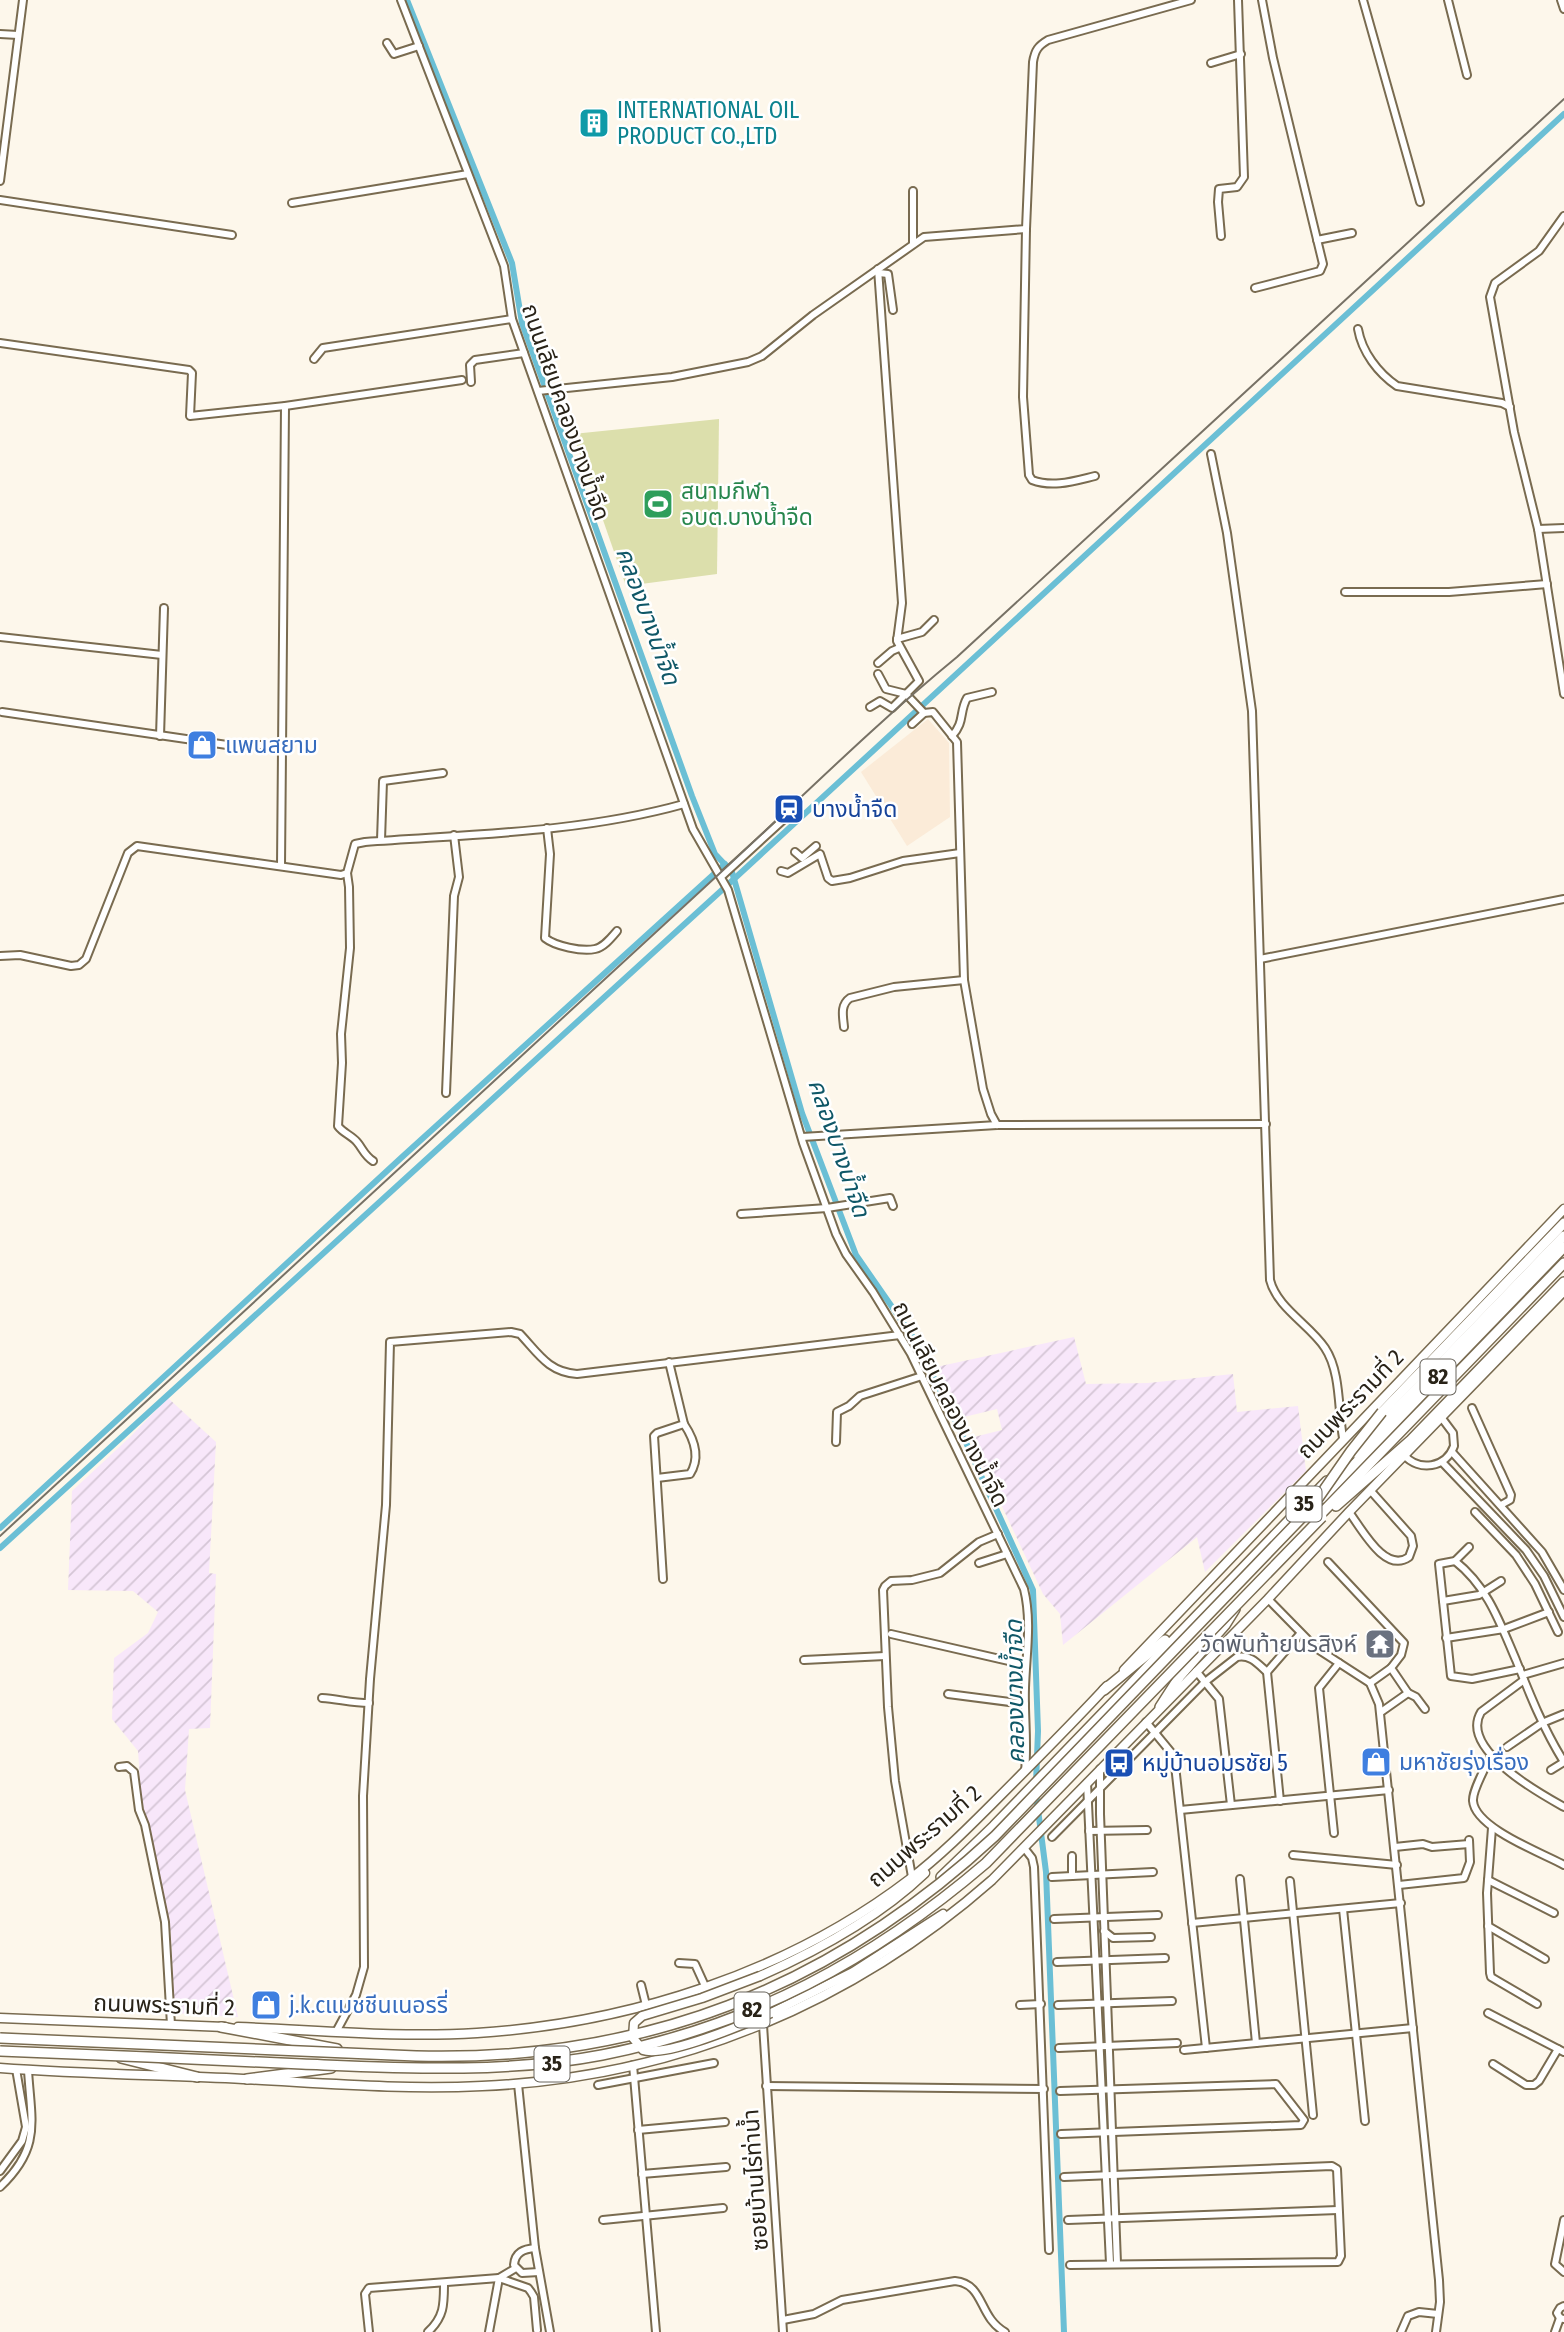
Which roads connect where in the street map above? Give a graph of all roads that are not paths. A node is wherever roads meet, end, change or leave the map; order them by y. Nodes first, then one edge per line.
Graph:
1 (23, 0) edge
2 (401, 0) edge
3 (1191, 0) edge
4 (1238, 0) edge
5 (1262, 0) edge
6 (1363, 0) edge
7 (1448, 0) edge
8 (1561, 0) edge
9 (1564, 9) edge
10 (0, 34) edge
11 (18, 35) junction
12 (387, 43) dead end
13 (419, 46) junction
14 (1241, 54) junction
15 (1211, 63) dead end
16 (1467, 75) dead end
17 (468, 174) junction
18 (0, 181) edge
19 (913, 191) dead end
20 (0, 200) edge
21 (1420, 202) dead end
22 (292, 203) dead end
23 (1564, 216) edge
24 (1026, 229) junction
25 (1352, 233) dead end
26 (232, 235) dead end
27 (1221, 236) dead end
28 (1317, 240) junction
29 (913, 244) junction
30 (878, 271) junction
31 (1255, 288) dead end
32 (893, 310) dead end
33 (512, 319) junction
34 (1358, 329) dead end
35 (0, 343) edge
36 (524, 353) junction
37 (314, 359) dead end
38 (462, 380) dead end
39 (471, 382) dead end
40 (539, 390) junction
41 (285, 406) junction
42 (1510, 407) junction
43 (1210, 454) dead end
44 (1096, 475) dead end
45 (1564, 528) edge
46 (1538, 529) junction
47 (1548, 584) junction
48 (1345, 592) dead end
49 (164, 608) dead end
50 (934, 620) dead end
51 (0, 637) edge
52 (897, 639) junction
53 (900, 648) junction
54 (162, 655) junction
55 (878, 663) dead end
56 (878, 674) dead end
57 (992, 692) dead end
58 (906, 694) junction
59 (1564, 694) edge
60 (870, 707) dead end
61 (923, 711) junction
62 (2, 712) dead end
63 (912, 724) dead end
64 (160, 736) junction
65 (952, 736) junction
66 (282, 745) junction
67 (443, 773) dead end
68 (684, 804) junction
69 (783, 820) dead end
70 (547, 828) junction
71 (454, 835) junction
72 (381, 836) junction
73 (809, 841) dead end
74 (816, 846) junction
75 (795, 852) dead end
76 (960, 853) junction
77 (820, 854) junction
78 (281, 862) junction
79 (781, 871) dead end
80 (347, 873) junction
81 (723, 875) dead end
82 (1564, 899) edge
83 (617, 931) dead end
84 (0, 956) edge
85 (1261, 959) junction
86 (964, 980) junction
87 (844, 1027) dead end
88 (446, 1093) dead end
89 (1266, 1124) junction
90 (998, 1125) junction
91 (803, 1137) junction
92 (373, 1161) dead end
93 (893, 1206) dead end
94 (829, 1208) junction
95 (1564, 1209) edge
96 (741, 1214) dead end
97 (1564, 1223) edge
98 (1564, 1236) edge
99 (1564, 1247) edge
100 (1564, 1264) edge
101 (1564, 1282) edge
102 (1564, 1291) edge
103 (900, 1335) junction
104 (669, 1362) junction
105 (922, 1376) junction
106 (1472, 1408) dead end
107 (1441, 1417) junction
108 (684, 1424) junction
109 (1343, 1438) junction
110 (836, 1442) dead end
111 (1452, 1452) junction
112 (1404, 1455) junction
113 (1442, 1462) junction
114 (657, 1478) junction
115 (1370, 1490) junction
116 (1502, 1505) junction
117 (1312, 1507) junction
118 (1349, 1512) junction
119 (1475, 1512) dead end
120 (1322, 1517) junction
121 (998, 1534) junction
122 (1469, 1547) dead end
123 (1007, 1554) junction
124 (1455, 1560) junction
125 (1328, 1562) dead end
126 (979, 1563) dead end
127 (663, 1579) dead end
128 (1501, 1581) dead end
129 (1483, 1590) junction
130 (1564, 1590) edge
131 (1218, 1594) junction
132 (1268, 1599) junction
133 (1443, 1601) junction
134 (1235, 1603) junction
135 (1549, 1612) junction
136 (1564, 1617) edge
137 (1504, 1629) junction
138 (1558, 1632) dead end
139 (891, 1634) dead end
140 (1300, 1634) junction
141 (1446, 1638) junction
142 (885, 1656) junction
143 (804, 1661) dead end
144 (1339, 1663) junction
145 (1564, 1663) edge
146 (1026, 1665) junction
147 (1391, 1668) junction
148 (1196, 1671) junction
149 (1267, 1672) junction
150 (1522, 1675) junction
151 (1205, 1682) junction
152 (1370, 1683) junction
153 (1104, 1690) junction
154 (1408, 1693) junction
155 (948, 1694) dead end
156 (323, 1698) dead end
157 (369, 1703) junction
158 (1025, 1704) junction
159 (1160, 1707) junction
160 (1425, 1709) dead end
161 (1381, 1712) junction
162 (1564, 1714) edge
163 (1146, 1722) junction
164 (1542, 1723) junction
165 (1153, 1732) junction
166 (1507, 1747) dead end
167 (1491, 1756) junction
168 (1564, 1762) edge
169 (119, 1767) dead end
170 (1028, 1769) junction
171 (1100, 1769) junction
172 (1550, 1770) dead end
173 (1087, 1783) junction
174 (1099, 1789) junction
175 (1389, 1790) junction
176 (1330, 1796) junction
177 (1088, 1801) junction
178 (1280, 1801) junction
179 (1231, 1805) junction
180 (1564, 1807) edge
181 (1180, 1810) junction
182 (1100, 1814) junction
183 (1088, 1815) junction
184 (1492, 1828) junction
185 (1100, 1830) junction
186 (1147, 1830) dead end
187 (1088, 1831) junction
188 (1334, 1833) dead end
189 (1052, 1837) dead end
190 (958, 1838) junction
191 (1028, 1845) junction
192 (1395, 1847) junction
193 (1293, 1855) dead end
194 (1072, 1856) dead end
195 (1397, 1865) junction
196 (1564, 1865) edge
197 (1153, 1872) dead end
198 (1102, 1874) junction
199 (1091, 1875) junction
200 (1072, 1876) junction
201 (912, 1877) junction
202 (1052, 1877) dead end
203 (1240, 1879) dead end
204 (992, 1880) junction
205 (1489, 1880) junction
206 (1290, 1881) dead end
207 (1399, 1885) junction
208 (1401, 1903) junction
209 (1343, 1909) junction
210 (1554, 1913) dead end
211 (1294, 1914) junction
212 (1158, 1915) dead end
213 (1104, 1917) junction
214 (1093, 1918) junction
215 (1054, 1919) dead end
216 (1243, 1919) junction
217 (1192, 1923) junction
218 (1488, 1927) junction
219 (1104, 1931) junction
220 (1151, 1937) dead end
221 (1165, 1958) dead end
222 (1545, 1958) dead end
223 (1105, 1959) junction
224 (1095, 1960) junction
225 (1057, 1962) dead end
226 (679, 1963) dead end
227 (640, 1984) dead end
228 (705, 1986) junction
229 (1172, 2001) dead end
230 (1107, 2003) junction
231 (1041, 2004) junction
232 (1097, 2004) junction
233 (1537, 2004) dead end
234 (646, 2005) junction
235 (1020, 2005) dead end
236 (1058, 2005) dead end
237 (1488, 2013) dead end
238 (0, 2018) edge
239 (171, 2025) junction
240 (763, 2025) junction
241 (221, 2027) junction
242 (1413, 2028) junction
243 (336, 2032) junction
244 (1356, 2034) junction
245 (0, 2036) edge
246 (1306, 2039) junction
247 (1177, 2043) dead end
248 (1256, 2043) junction
249 (1099, 2046) junction
250 (1109, 2046) junction
251 (1059, 2048) dead end
252 (1206, 2048) junction
253 (337, 2049) junction
254 (1184, 2050) dead end
255 (1561, 2050) edge
256 (0, 2052) edge
257 (121, 2058) junction
258 (714, 2063) dead end
259 (1493, 2064) dead end
260 (633, 2065) junction
261 (337, 2067) junction
262 (0, 2068) edge
263 (16, 2069) junction
264 (28, 2070) junction
265 (197, 2077) junction
266 (247, 2079) junction
267 (634, 2079) junction
268 (518, 2084) junction
269 (598, 2085) dead end
270 (766, 2086) junction
271 (1110, 2088) junction
272 (1044, 2089) junction
273 (1101, 2089) junction
274 (1060, 2091) dead end
275 (27, 2106) junction
276 (1313, 2115) dead end
277 (1365, 2121) dead end
278 (725, 2122) dead end
279 (638, 2130) junction
280 (28, 2132) junction
281 (1103, 2132) junction
282 (1112, 2132) junction
283 (1061, 2134) dead end
284 (726, 2167) dead end
285 (0, 2171) edge
286 (642, 2174) junction
287 (1105, 2175) junction
288 (1114, 2175) junction
289 (1063, 2177) dead end
290 (0, 2187) edge
291 (723, 2208) dead end
292 (1338, 2210) junction
293 (646, 2216) junction
294 (1111, 2218) junction
295 (603, 2220) dead end
296 (1068, 2220) dead end
297 (1564, 2224) edge
298 (535, 2248) junction
299 (1049, 2250) dead end
300 (1113, 2263) junction
301 (1070, 2265) dead end
302 (516, 2268) junction
303 (539, 2272) junction
304 (1564, 2272) edge
305 (499, 2278) junction
306 (444, 2284) junction
307 (1564, 2306) edge
308 (1438, 2314) junction
309 (1562, 2319) edge
310 (783, 2320) junction
311 (537, 2330) dead end
312 (369, 2332) edge
313 (428, 2332) edge
314 (489, 2332) edge
315 (550, 2332) edge
316 (656, 2332) edge
317 (783, 2332) edge
318 (1005, 2332) edge
319 (1401, 2332) edge
320 (1436, 2332) edge
321 (1555, 2332) edge

1 - 11 street
2 - 13 street, ถนนเลียบคลองบางน้ำจืด
3 - 24 street
4 - 14 street
5 - 28 street
6 - 21 street
7 - 16 street
8 - 9 street
10 - 11 street
11 - 18 street
12 - 13 street
13 - 17 street, ถนนเลียบคลองบางน้ำจืด
14 - 15 street
14 - 27 street
17 - 22 street
17 - 33 street, ถนนเลียบคลองบางน้ำจืด
19 - 29 street
20 - 26 street
23 - 42 street
24 - 29 street
24 - 44 street
25 - 28 street
28 - 31 street
29 - 30 street
30 - 32 street
30 - 40 street
30 - 52 street
33 - 36 street, ถนนเลียบคลองบางน้ำจืด
33 - 37 street
34 - 42 street
35 - 41 street
36 - 39 street
36 - 40 street, ถนนเลียบคลองบางน้ำจืด
38 - 41 street
40 - 68 street, ถนนเลียบคลองบางน้ำจืด
41 - 66 street
42 - 46 street
43 - 85 street
45 - 46 street
46 - 47 street
47 - 48 street
47 - 59 street
49 - 54 street
50 - 52 street
51 - 54 street
52 - 53 street
53 - 55 street
53 - 58 street
54 - 64 street
56 - 58 street
57 - 65 street
58 - 60 street
58 - 61 street
61 - 63 street
61 - 65 street
62 - 64 street
64 - 66 street
65 - 76 street
66 - 78 street
67 - 72 street
68 - 70 street
68 - 91 street, ถนนเลียบคลองบางน้ำจืด
69 - 81 street
70 - 71 street
70 - 83 street
71 - 72 street
71 - 88 street
72 - 80 street
73 - 74 street
74 - 75 street
74 - 77 street
76 - 77 street
76 - 86 street
77 - 79 street
78 - 80 street
78 - 84 street
80 - 92 street
82 - 85 street
85 - 89 street
86 - 87 street
86 - 90 street
89 - 90 street
89 - 109 street
90 - 91 street
91 - 94 street, ถนนเลียบคลองบางน้ำจืด
93 - 94 street
94 - 96 street
94 - 103 street, ถนนเลียบคลองบางน้ำจืด
95 - 109 main road, ถนนพระรามที่ 2 / 35
97 - 117 highway, bridge
98 - 131 highway, ถนนพระรามที่ 2 / 35
99 - 117 highway, 82, bridge
100 - 120 highway, 82
100 - 134 highway, 35
101 - 120 highway
102 - 107 main road, 35
103 - 104 street
103 - 105 street, ถนนเลียบคลองบางน้ำจืด
104 - 108 street
104 - 157 street
105 - 110 street
105 - 121 street, ถนนเลียบคลองบางน้ำจืด
106 - 116 street
107 - 111 street
107 - 112 main road, 35
108 - 114 street
108 - 114 street
109 - 153 main road, ถนนพระรามที่ 2 / 35
111 - 113 street
111 - 116 street
112 - 113 street
112 - 115 main road, 35
113 - 136 street
114 - 127 street
115 - 118 main road, 35
115 - 118 street
116 - 130 street
117 - 245 highway, 82, bridge
118 - 132 main road, 35
119 - 135 street
120 - 256 highway, 82, bridge
121 - 123 street, ถนนเลียบคลองบางน้ำจืด
121 - 142 street
122 - 124 street
123 - 126 street
123 - 146 street, ถนนเลียบคลองบางน้ำจืด
124 - 129 street
124 - 133 street
125 - 147 street
128 - 129 street
129 - 133 street
129 - 137 street
131 - 153 highway
131 - 253 highway, ถนนพระรามที่ 2 / 35
132 - 140 street
132 - 148 main road, 35
133 - 141 street
134 - 159 highway
134 - 261 highway, 35, bridge
135 - 137 street
135 - 138 street
137 - 141 street
137 - 150 street
139 - 146 street
140 - 144 street
140 - 149 street
141 - 150 street
142 - 143 street
142 - 201 street
144 - 152 street
144 - 176 street
145 - 150 street
146 - 158 street, ถนนเลียบคลองบางน้ำจืด
147 - 152 street
147 - 154 street
148 - 151 street
148 - 159 main road, 35
149 - 151 street
149 - 178 street
150 - 164 street
150 - 167 street
151 - 165 street
151 - 179 street
152 - 161 street
153 - 170 main road, ถนนพระรามที่ 2 / 35
154 - 160 street
154 - 161 street
155 - 158 street
156 - 157 street
157 - 243 street
158 - 170 street, ถนนเลียบคลองบางน้ำจืด
159 - 163 main road, 35
161 - 175 street
162 - 164 street
163 - 165 street
163 - 171 main road, 35
164 - 166 street
164 - 168 street
165 - 174 street
165 - 181 street
167 - 180 street
167 - 184 street
168 - 172 street
169 - 239 street
170 - 190 main road, ถนนพระรามที่ 2 / 35
171 - 173 main road, 35
171 - 174 street
173 - 177 street
173 - 191 main road, 35
174 - 177 street
174 - 182 street
175 - 176 street
175 - 192 street
176 - 178 street
176 - 188 street
177 - 183 street
177 - 189 street
178 - 179 street
179 - 181 street
181 - 217 street
182 - 183 street
182 - 185 street
183 - 187 street
184 - 196 street
184 - 205 street
185 - 186 street
185 - 187 street
185 - 198 street
187 - 199 street
190 - 201 main road, ถนนพระรามที่ 2 / 35
190 - 204 main road, bridge
191 - 204 main road, 35
191 - 231 street
192 - 195 street
192 - 207 street
193 - 195 street
194 - 200 street
195 - 207 street
197 - 198 street
198 - 199 street
198 - 213 street
199 - 200 street
199 - 214 street
200 - 202 street
201 - 228 main road, ถนนพระรามที่ 2 / 35
203 - 216 street
204 - 240 main road, 35
205 - 210 street
205 - 218 street
206 - 211 street
207 - 208 street
208 - 209 street
208 - 242 street
209 - 211 street
209 - 244 street
211 - 216 street
211 - 246 street
212 - 213 street
213 - 214 street
213 - 219 street
214 - 215 street
214 - 224 street
216 - 217 street
216 - 248 street
217 - 252 street
218 - 222 street
218 - 233 street
219 - 220 street
219 - 223 street
221 - 223 street
223 - 224 street
223 - 230 street
224 - 225 street
224 - 232 street
226 - 228 street
227 - 234 street
228 - 234 main road, ถนนพระรามที่ 2 / 35
229 - 230 street
230 - 232 street
230 - 250 street
231 - 235 street
231 - 272 street
232 - 236 street
232 - 249 street
234 - 243 main road, ถนนพระรามที่ 2 / 35
237 - 255 street
238 - 239 main road, ถนนพระรามที่ 2 / 35
239 - 241 main road, ถนนพระรามที่ 2 / 35
240 - 260 main road, 35
240 - 270 street, ซอยบ้านไร่ท่าน้ำ
241 - 243 main road, ถนนพระรามที่ 2 / 35
241 - 253 highway
242 - 244 street
242 - 308 street
244 - 246 street
244 - 277 street
245 - 253 highway, ถนนพระรามที่ 2 / 35
246 - 248 street
246 - 276 street
247 - 250 street
248 - 252 street
249 - 250 street
249 - 251 street
249 - 273 street
250 - 271 street
252 - 254 street
255 - 259 street
256 - 257 highway, 35
257 - 261 highway, 35
257 - 265 highway
258 - 267 street
260 - 267 street
260 - 268 main road, 35
261 - 266 highway
262 - 263 main road, 35
263 - 264 main road, 35
263 - 275 street
264 - 265 main road, 35
264 - 275 street
265 - 266 main road, 35
266 - 268 main road, 35
267 - 269 street
267 - 279 street
268 - 298 street
270 - 272 street
270 - 310 street, ซอยบ้านไร่ท่าน้ำ
271 - 273 street
271 - 282 street
271 - 282 street
272 - 299 street
273 - 274 street
273 - 281 street
275 - 280 street
278 - 279 street
279 - 286 street
280 - 285 street
280 - 290 street
281 - 282 street
281 - 283 street
281 - 287 street
282 - 288 street
284 - 286 street
286 - 293 street
287 - 288 street
287 - 289 street
287 - 294 street
288 - 292 street
288 - 294 street
291 - 293 street
292 - 294 street
292 - 300 street
293 - 295 street
293 - 316 street
294 - 296 street
294 - 300 street
297 - 304 street
298 - 302 street
298 - 303 street
300 - 301 street
302 - 303 street
302 - 305 street
303 - 315 street
305 - 306 street
305 - 311 street
305 - 314 street
306 - 312 street
306 - 313 street
307 - 309 street
308 - 319 street
308 - 320 street
309 - 321 street
310 - 317 street, ซอยบ้านไร่ท่าน้ำ
310 - 318 street

